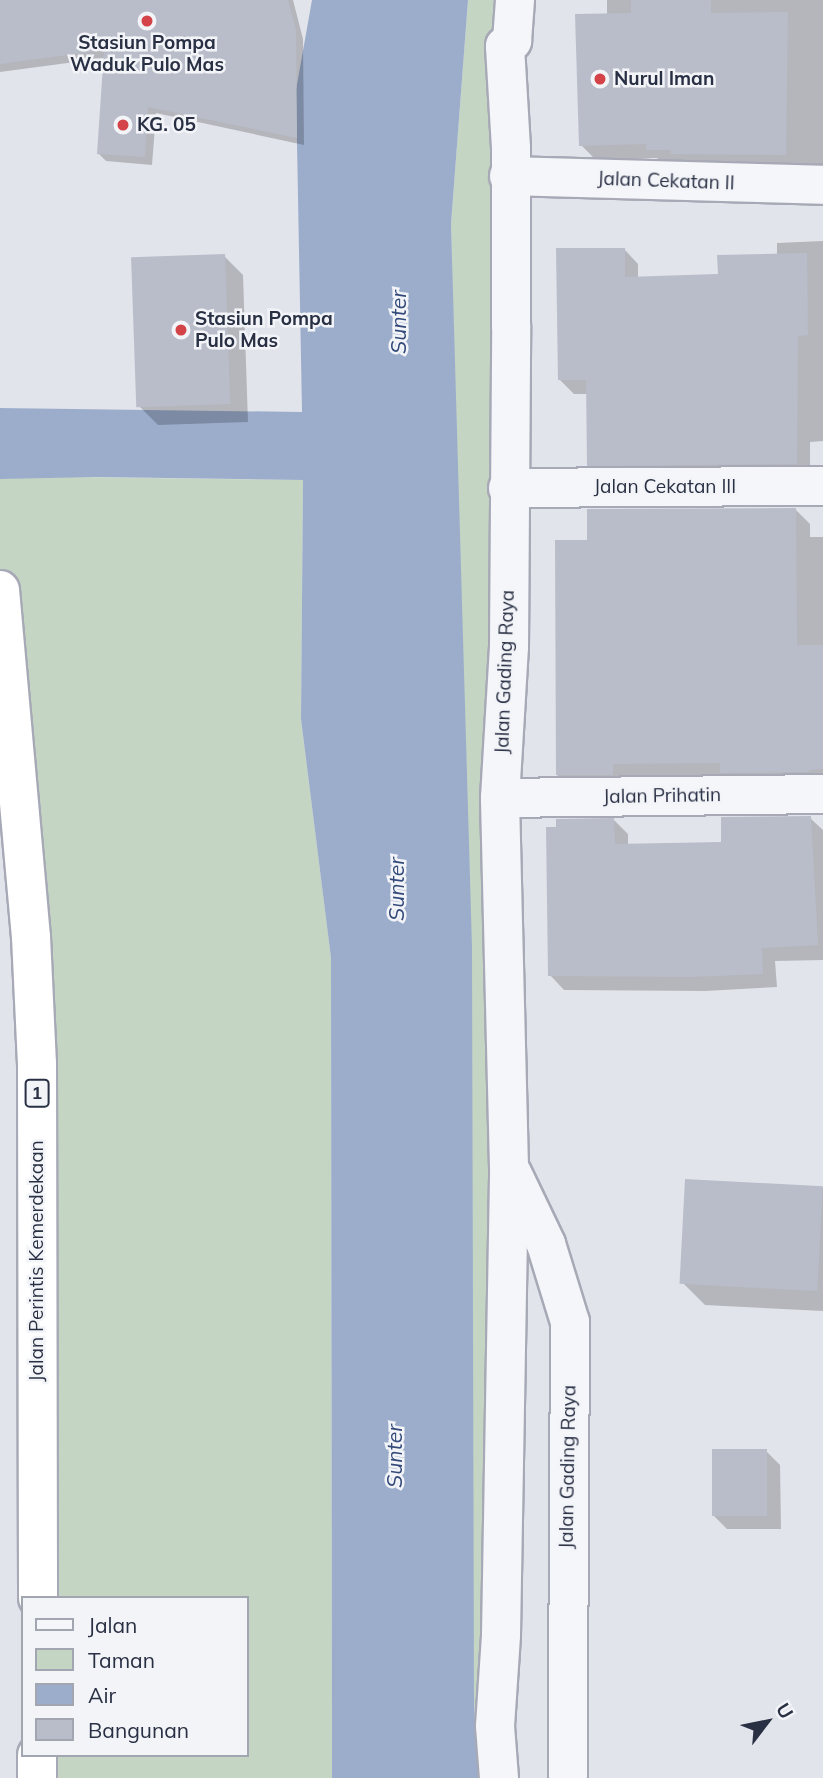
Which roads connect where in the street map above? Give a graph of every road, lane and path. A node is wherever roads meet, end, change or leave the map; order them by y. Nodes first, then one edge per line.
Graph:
1 (515, 0) edge
2 (509, 176) junction
3 (823, 185) edge
4 (823, 486) edge
5 (508, 488) junction
6 (0, 590) edge
7 (823, 794) edge
8 (500, 798) junction
9 (509, 1168) junction
10 (38, 1596) edge
11 (37, 1757) edge
12 (37, 1778) edge
13 (499, 1778) edge
14 (568, 1778) edge

1 - 2 street, Jalan Gading Raya
2 - 3 street, Jalan Cekatan II
2 - 5 street, Jalan Gading Raya
4 - 5 street, Jalan Cekatan III
5 - 8 street, Jalan Gading Raya
6 - 10 highway, Jalan Perintis Kemerdekaan / 1
7 - 8 street, Jalan Prihatin
8 - 9 street, Jalan Gading Raya
9 - 13 street, Jalan Gading Raya
9 - 14 street, Jalan Gading Raya
11 - 12 highway

